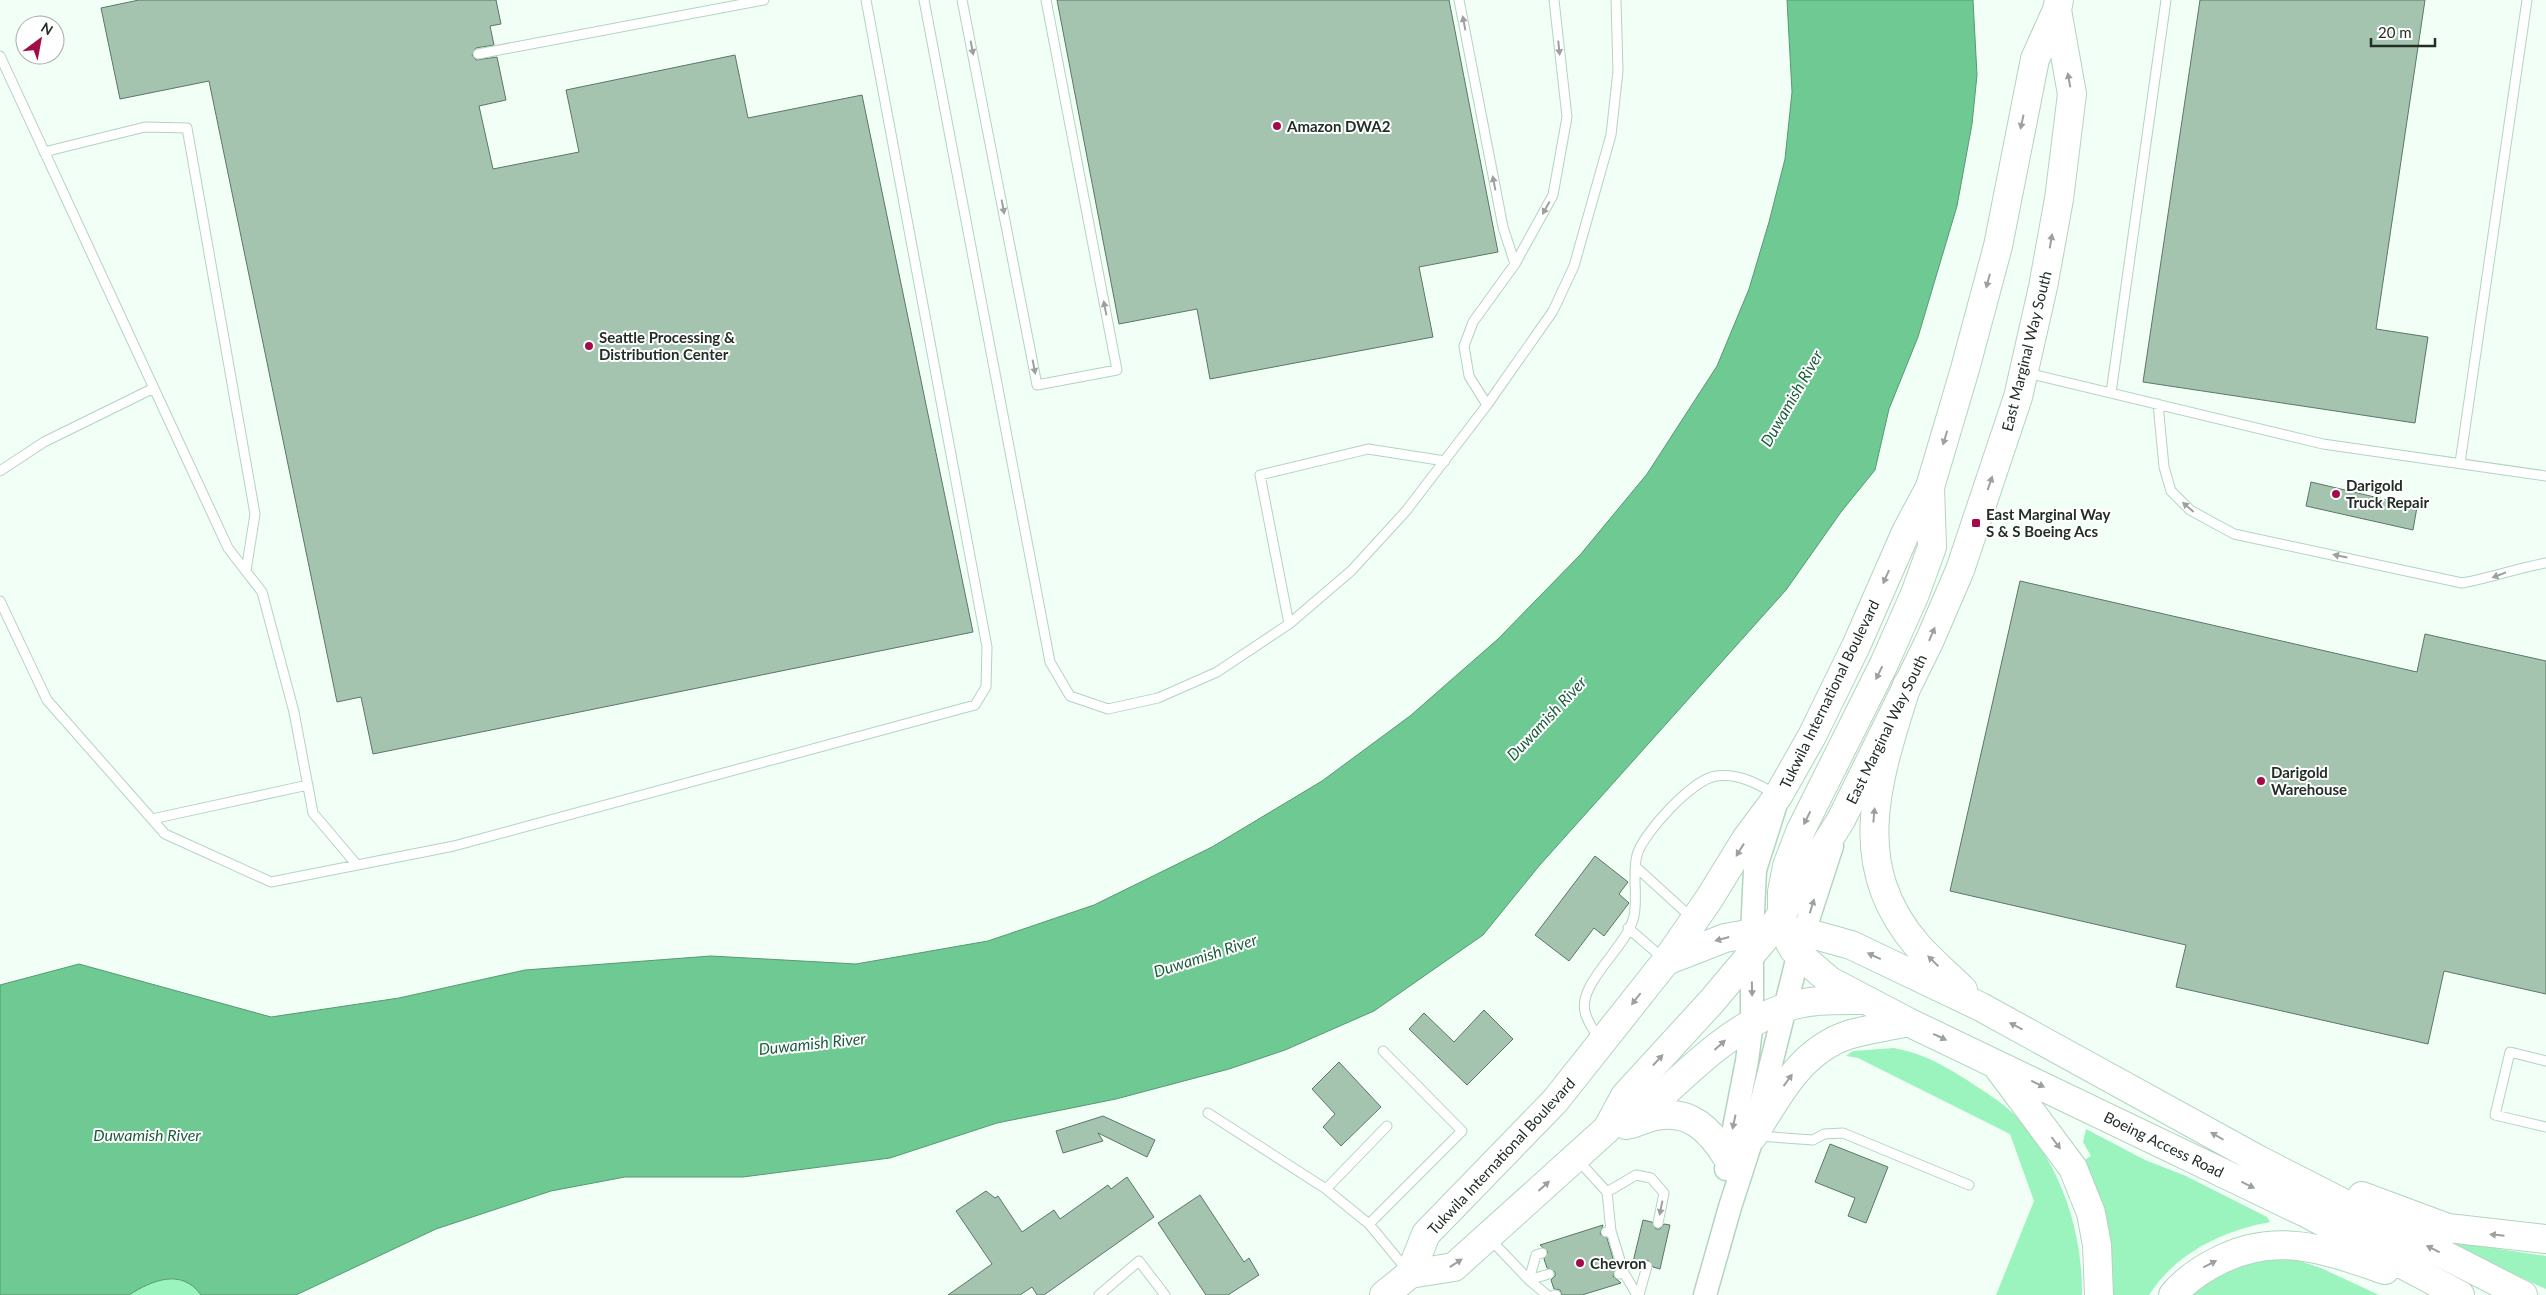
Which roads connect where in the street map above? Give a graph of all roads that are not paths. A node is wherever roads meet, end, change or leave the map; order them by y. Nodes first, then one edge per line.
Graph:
1 (764, 0) edge
2 (866, 0) edge
3 (924, 0) edge
4 (962, 0) edge
5 (1046, 0) edge
6 (1459, 0) edge
7 (1554, 0) edge
8 (1616, 0) edge
9 (2166, 0) edge
10 (2527, 0) edge
11 (2058, 5) edge
12 (478, 54) dead end
13 (0, 56) edge
14 (44, 152) junction
15 (1515, 264) junction
16 (2023, 373) junction
17 (154, 388) junction
18 (2111, 393) junction
19 (2158, 404) junction
20 (1487, 405) junction
21 (1445, 461) junction
22 (2460, 463) junction
23 (0, 471) edge
24 (2546, 476) edge
25 (1930, 487) junction
26 (2546, 563) edge
27 (246, 571) junction
28 (0, 601) edge
29 (1289, 624) junction
30 (1907, 685) junction
31 (308, 785) junction
32 (1778, 796) junction
33 (152, 819) junction
34 (357, 865) junction
35 (1636, 867) junction
36 (1694, 921) junction
37 (1628, 928) junction
38 (1777, 936) junction
39 (1666, 961) junction
40 (1865, 1000) junction
41 (1981, 1007) junction
42 (1785, 1008) junction
43 (1752, 1022) junction
44 (1908, 1022) junction
45 (1602, 1044) junction
46 (1382, 1051) dead end
47 (2546, 1061) edge
48 (1994, 1062) junction
49 (1208, 1113) dead end
50 (1387, 1126) dead end
51 (1619, 1126) junction
52 (2546, 1127) edge
53 (1753, 1136) junction
54 (1727, 1157) junction
55 (1575, 1158) junction
56 (2259, 1160) junction
57 (1969, 1185) dead end
58 (1326, 1189) junction
59 (1607, 1192) junction
60 (1730, 1207) junction
61 (1658, 1223) dead end
62 (1369, 1224) junction
63 (1488, 1236) junction
64 (2546, 1239) edge
65 (1542, 1253) dead end
66 (1647, 1266) dead end
67 (1410, 1274) junction
68 (1549, 1274) dead end
69 (1528, 1280) junction
70 (1099, 1295) edge
71 (1166, 1295) edge
72 (1384, 1295) edge
73 (1547, 1295) edge
74 (1638, 1295) edge
75 (1705, 1295) edge
76 (2099, 1295) edge
77 (2173, 1295) edge
78 (2448, 1295) edge
79 (2460, 1295) edge
80 (2523, 1295) edge

1 - 12 lane
2 - 34 lane
3 - 29 lane
4 -> 5 lane
15 -> 6 lane
7 -> 15 lane
8 - 20 lane
9 - 18 lane
10 - 22 lane
16 -> 11 main road, East Marginal Way South
11 -> 25 main road, East Marginal Way South
13 - 14 lane
14 - 17 lane
14 - 27 lane
15 - 20 lane
16 - 18 lane
30 -> 16 main road, East Marginal Way South
17 - 23 lane
17 - 27 lane
18 - 19 lane
19 - 22 lane
26 -> 19 lane
20 - 21 lane
21 - 29 lane
21 - 29 lane
22 - 24 lane
25 -> 32 main road, Tukwila International Boulevard
25 -> 38 main road
27 - 31 lane
28 - 33 lane
38 -> 30 main road, East Marginal Way South
41 -> 30 main road
31 - 33 lane
31 - 34 lane
32 - 35 lane
32 -> 36 main road, Tukwila International Boulevard
32 - 38 street
33 - 34 lane
35 - 36 lane
35 - 37 lane
36 - 39 main road, Tukwila International Boulevard
37 - 39 lane
37 - 45 lane
38 -> 39 main road
38 - 40 main road, Boeing Access Road
41 -> 38 main road
38 - 42 street
38 -> 43 street
51 -> 38 main road
39 -> 45 main road, Tukwila International Boulevard
40 - 42 main road
40 - 44 main road, Boeing Access Road
56 -> 41 main road, Boeing Access Road
42 - 43 main road
42 - 53 street
51 -> 43 main road
43 -> 54 street
44 -> 48 main road, Boeing Access Road
53 -> 44 main road
45 - 67 main road, Tukwila International Boulevard
46 - 62 lane
47 - 52 lane
48 -> 76 main road
48 -> 79 main road, Boeing Access Road
49 - 58 lane
50 - 58 lane
51 - 54 main road
51 - 55 main road
53 - 57 lane
53 - 60 street
54 - 60 street
55 - 59 lane
63 -> 55 main road
64 -> 56 main road
80 -> 56 main road, Boeing Access Road
58 - 62 lane
59 -> 61 lane
59 - 74 lane
60 - 75 street
62 - 67 lane
67 -> 63 main road
63 - 69 lane
65 - 69 lane
66 - 74 lane
67 - 72 main road
68 - 69 lane
69 - 73 lane
70 - 71 lane
77 -> 78 main road

